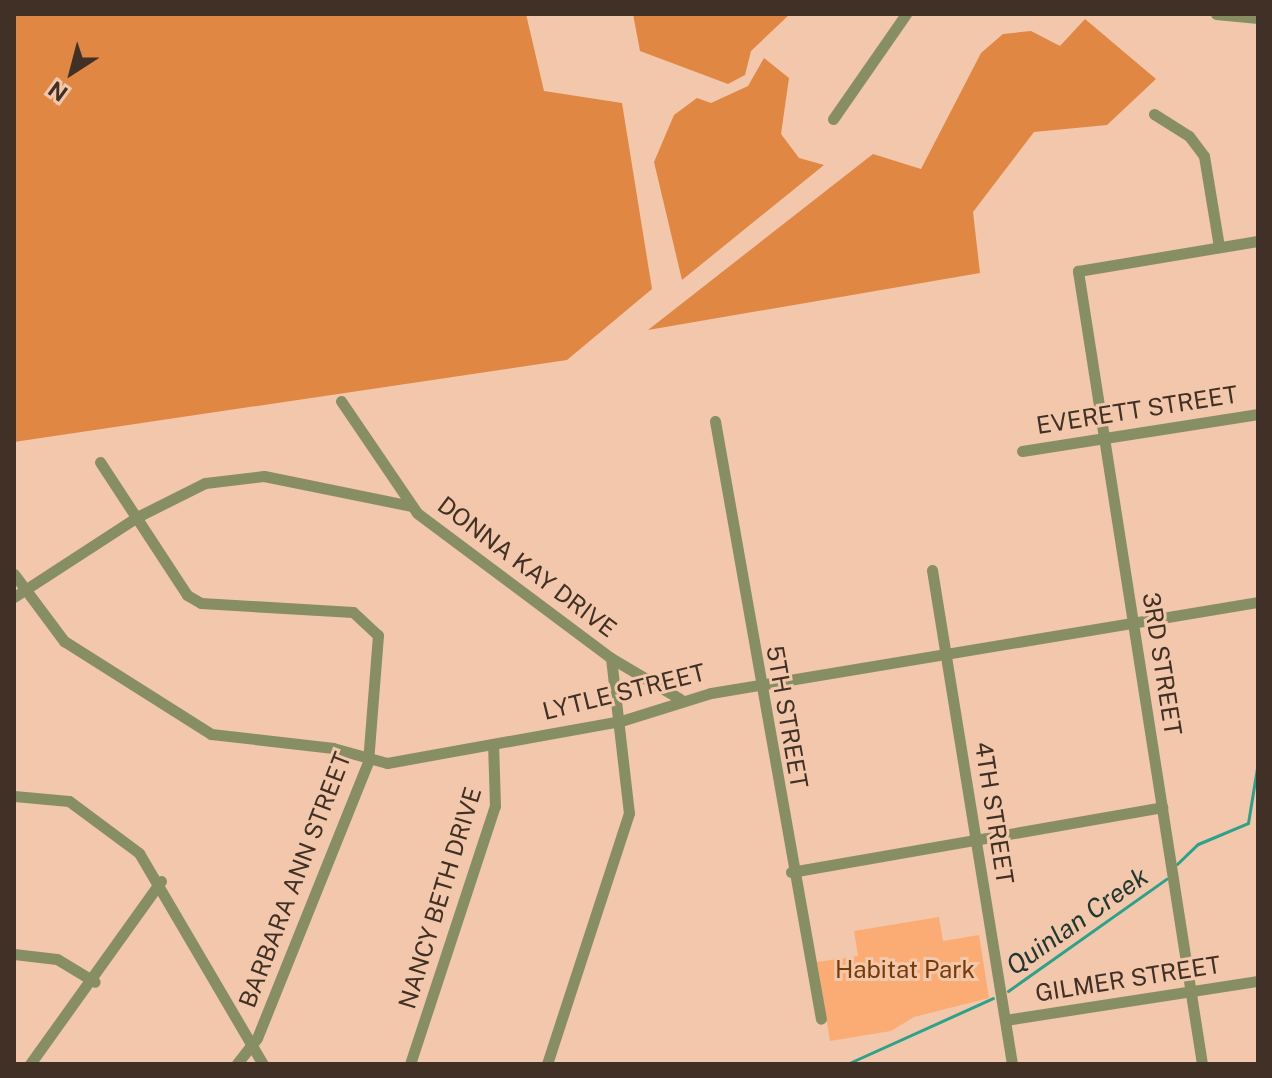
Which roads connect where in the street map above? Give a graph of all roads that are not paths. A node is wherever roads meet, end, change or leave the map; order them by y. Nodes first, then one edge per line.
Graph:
1 (906, 14) edge
2 (1216, 14) edge
3 (1258, 18) edge
4 (1154, 114) dead end
5 (833, 119) dead end
6 (1258, 241) edge
7 (1219, 247) junction
8 (341, 401) dead end
9 (1258, 414) edge
10 (715, 421) dead end
11 (1104, 437) junction
12 (1022, 451) dead end
13 (100, 462) dead end
14 (412, 506) junction
15 (137, 517) junction
16 (932, 570) dead end
17 (14, 574) edge
18 (19, 594) edge
19 (1258, 602) edge
20 (1134, 624) junction
21 (945, 654) junction
22 (611, 658) junction
23 (760, 685) junction
24 (680, 699) junction
25 (621, 721) junction
26 (493, 744) junction
27 (368, 758) junction
28 (14, 796) edge
29 (1162, 807) junction
30 (976, 840) junction
31 (791, 872) junction
32 (161, 881) junction
33 (14, 954) edge
34 (1258, 981) edge
35 (95, 982) junction
36 (1190, 992) junction
37 (821, 1019) dead end
38 (1005, 1020) junction
39 (252, 1048) junction
40 (30, 1064) edge
41 (237, 1064) edge
42 (263, 1064) edge
43 (410, 1064) edge
44 (547, 1064) edge
45 (1012, 1064) edge
46 (1202, 1064) edge

1 - 5 street
2 - 3 street
4 - 7 street
6 - 7 street
7 - 11 street, 3RD STREET
8 - 14 street, DONNA KAY DRIVE
9 - 11 street, EVERETT STREET
10 - 23 street, 5TH STREET
11 - 12 street, EVERETT STREET
11 - 20 street, 3RD STREET
13 - 15 street, BARBARA ANN STREET
14 - 15 street
14 - 22 street, DONNA KAY DRIVE
15 - 18 street
15 - 27 street, BARBARA ANN STREET
16 - 21 street, 4TH STREET
17 - 18 street, LYTLE STREET
18 - 27 street, LYTLE STREET
19 - 20 street, LYTLE STREET
20 - 21 street, LYTLE STREET
20 - 29 street, 3RD STREET
21 - 23 street, LYTLE STREET
21 - 30 street, 4TH STREET
22 - 24 street
22 - 25 street, DONNA KAY DRIVE
23 - 24 street, LYTLE STREET
23 - 31 street, 5TH STREET
24 - 25 street, LYTLE STREET
25 - 26 street, LYTLE STREET
25 - 44 street, DONNA KAY DRIVE
26 - 27 street, LYTLE STREET
26 - 43 street, NANCY BETH DRIVE
27 - 39 street, BARBARA ANN STREET
28 - 32 street
29 - 30 street
29 - 36 street, 3RD STREET
30 - 31 street
30 - 38 street, 4TH STREET
31 - 37 street, 5TH STREET
32 - 35 street
32 - 39 street
33 - 35 street
34 - 36 street, GILMER STREET
35 - 40 street
36 - 38 street, GILMER STREET
36 - 46 street, 3RD STREET
38 - 45 street, 4TH STREET
39 - 41 street, BARBARA ANN STREET
39 - 42 street

